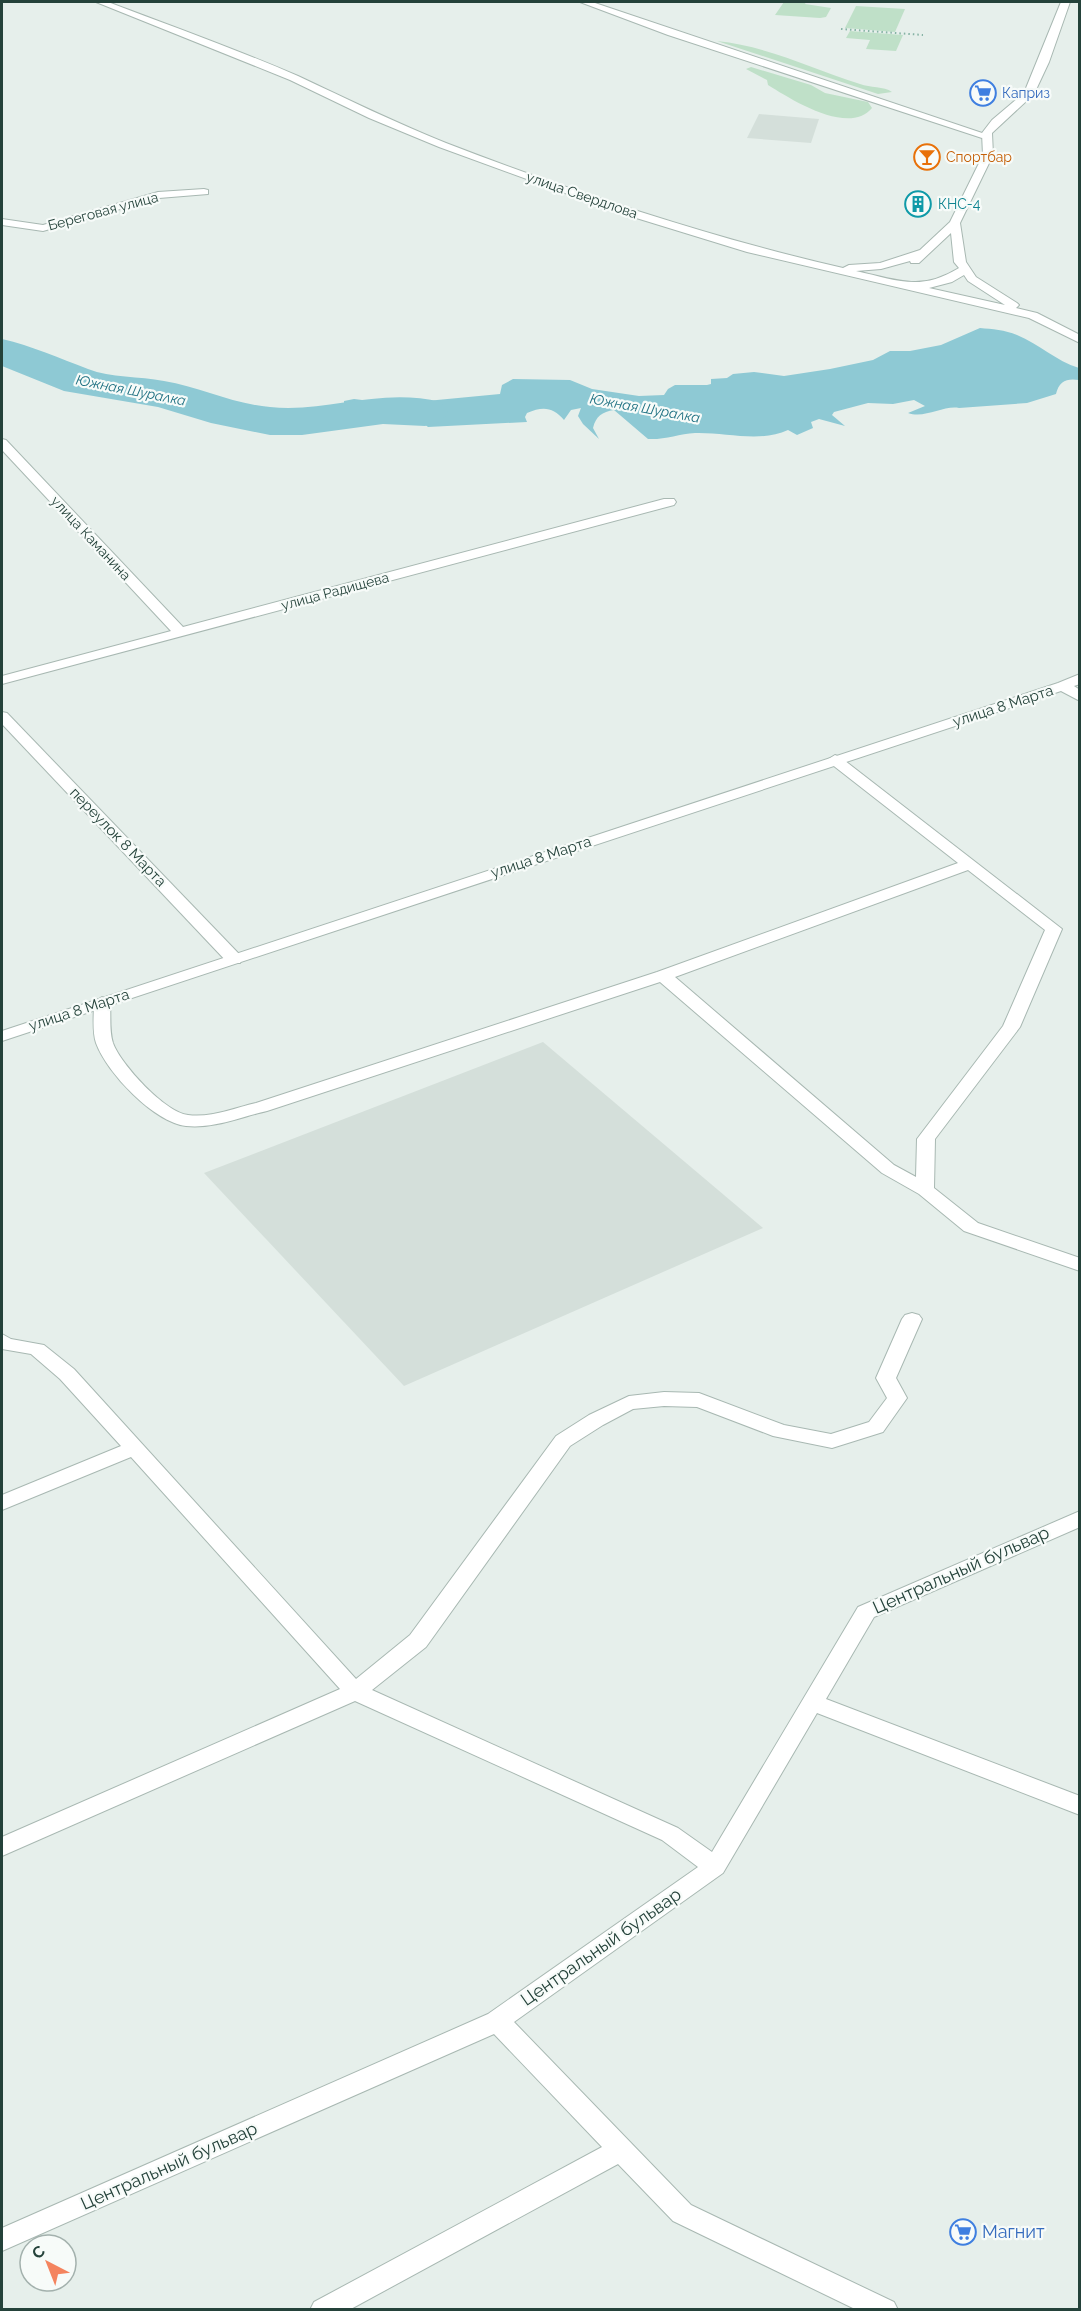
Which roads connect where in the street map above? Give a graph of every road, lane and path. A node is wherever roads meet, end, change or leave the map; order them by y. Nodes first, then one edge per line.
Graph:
1 (101, 2) edge
2 (585, 2) edge
3 (1066, 2) edge
4 (841, 29) dead end
5 (923, 35) dead end
6 (986, 136) junction
7 (204, 192) dead end
8 (2, 222) edge
9 (955, 223) junction
10 (923, 253) junction
11 (821, 267) junction
12 (964, 270) junction
13 (890, 283) junction
14 (903, 286) junction
15 (1034, 315) junction
16 (1080, 340) edge
17 (2, 443) edge
18 (669, 502) dead end
19 (181, 633) junction
20 (1080, 678) edge
21 (2, 680) edge
22 (1063, 686) junction
23 (1080, 697) edge
24 (2, 716) edge
25 (835, 760) junction
26 (970, 864) junction
27 (234, 959) junction
28 (663, 976) junction
29 (102, 1002) junction
30 (2, 1036) edge
31 (925, 1190) junction
32 (1080, 1265) edge
33 (912, 1319) dead end
34 (2, 1340) edge
35 (134, 1448) junction
36 (2, 1503) edge
37 (1080, 1518) edge
38 (355, 1692) junction
39 (812, 1702) junction
40 (1080, 1806) edge
41 (2, 1847) edge
42 (715, 1866) junction
43 (497, 2021) junction
44 (621, 2150) junction
45 (2, 2240) edge
46 (323, 2310) edge
47 (885, 2310) edge

1 - 11 street, улица Свердлова
2 - 6 street
3 - 6 street
4 - 5 path
6 - 9 street
7 - 8 street, Береговая улица
9 - 10 street
9 - 12 street
10 - 11 street
10 - 13 street
11 - 13 street, улица Свердлова
12 - 14 street
12 - 15 street
13 - 14 street, улица Свердлова
14 - 15 street, улица Свердлова
15 - 16 street, улица Свердлова
17 - 19 street, улица Каманина
18 - 19 street, улица Радищева
19 - 21 street, улица Радищева
20 - 22 street, улица 8 Марта
22 - 23 street
22 - 25 street, улица 8 Марта
24 - 27 street, переулок 8 Марта
25 - 26 street
25 - 27 street, улица 8 Марта
26 - 28 street
26 - 31 street
27 - 29 street, улица 8 Марта
28 - 29 street
28 - 31 street
29 - 30 street, улица 8 Марта
31 - 32 street
33 - 38 street
34 - 35 street
35 - 36 street
35 - 38 street
37 - 39 street, Центральный бульвар
38 - 41 street
38 - 42 street
39 - 40 street
39 - 42 street, Центральный бульвар
42 - 43 street, Центральный бульвар
43 - 44 street
43 - 45 street, Центральный бульвар
44 - 46 street
44 - 47 street

